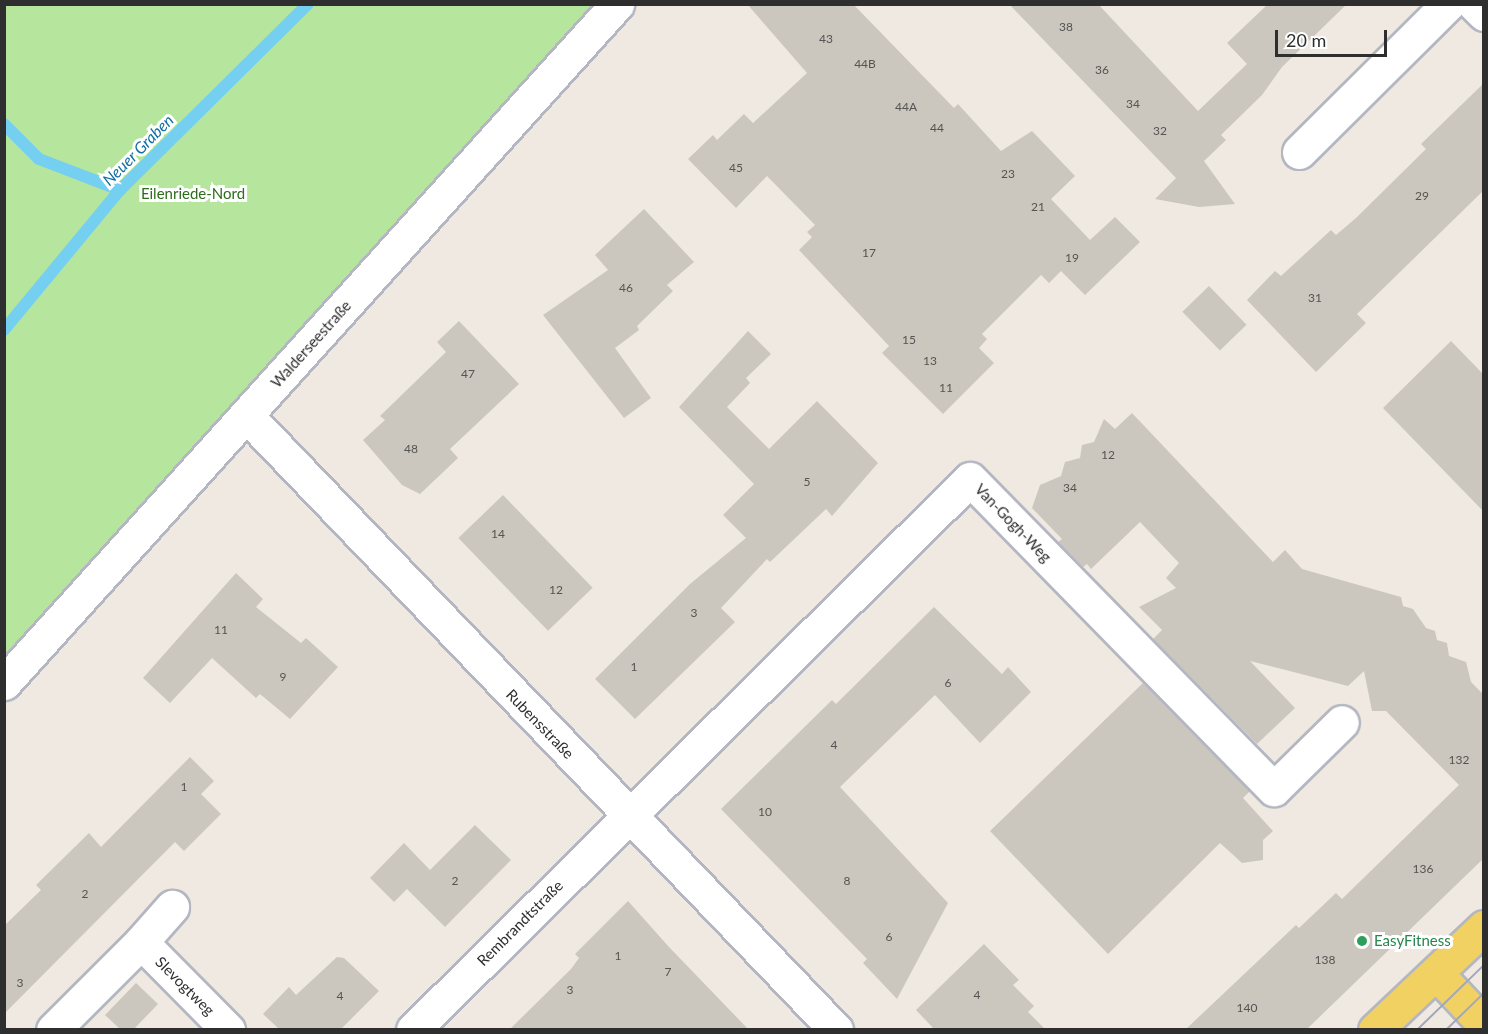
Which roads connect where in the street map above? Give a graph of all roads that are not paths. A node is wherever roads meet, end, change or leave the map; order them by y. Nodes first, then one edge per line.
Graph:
1 (617, 4) edge
2 (1448, 4) edge
3 (1474, 4) edge
4 (1484, 14) edge
5 (1299, 152) dead end
6 (247, 416) junction
7 (4, 684) edge
8 (1342, 722) dead end
9 (627, 816) junction
10 (172, 907) dead end
11 (1484, 927) edge
12 (141, 942) junction
13 (1436, 973) junction
14 (1484, 1024) edge
15 (53, 1029) edge
16 (228, 1029) edge
17 (413, 1029) edge
18 (837, 1029) edge
19 (1375, 1029) edge

1 - 6 street, Walderseestraße
2 - 5 street
3 - 4 street
6 - 7 street, Walderseestraße
6 - 9 street, Rubensstraße
8 - 9 street, Van-Gogh-Weg
9 - 17 street, Rembrandtstraße
9 - 18 street, Rubensstraße
10 - 12 street
11 - 13 main road
12 - 15 street
12 - 16 street, Slevogtweg
13 - 14 main road
13 - 19 main road

